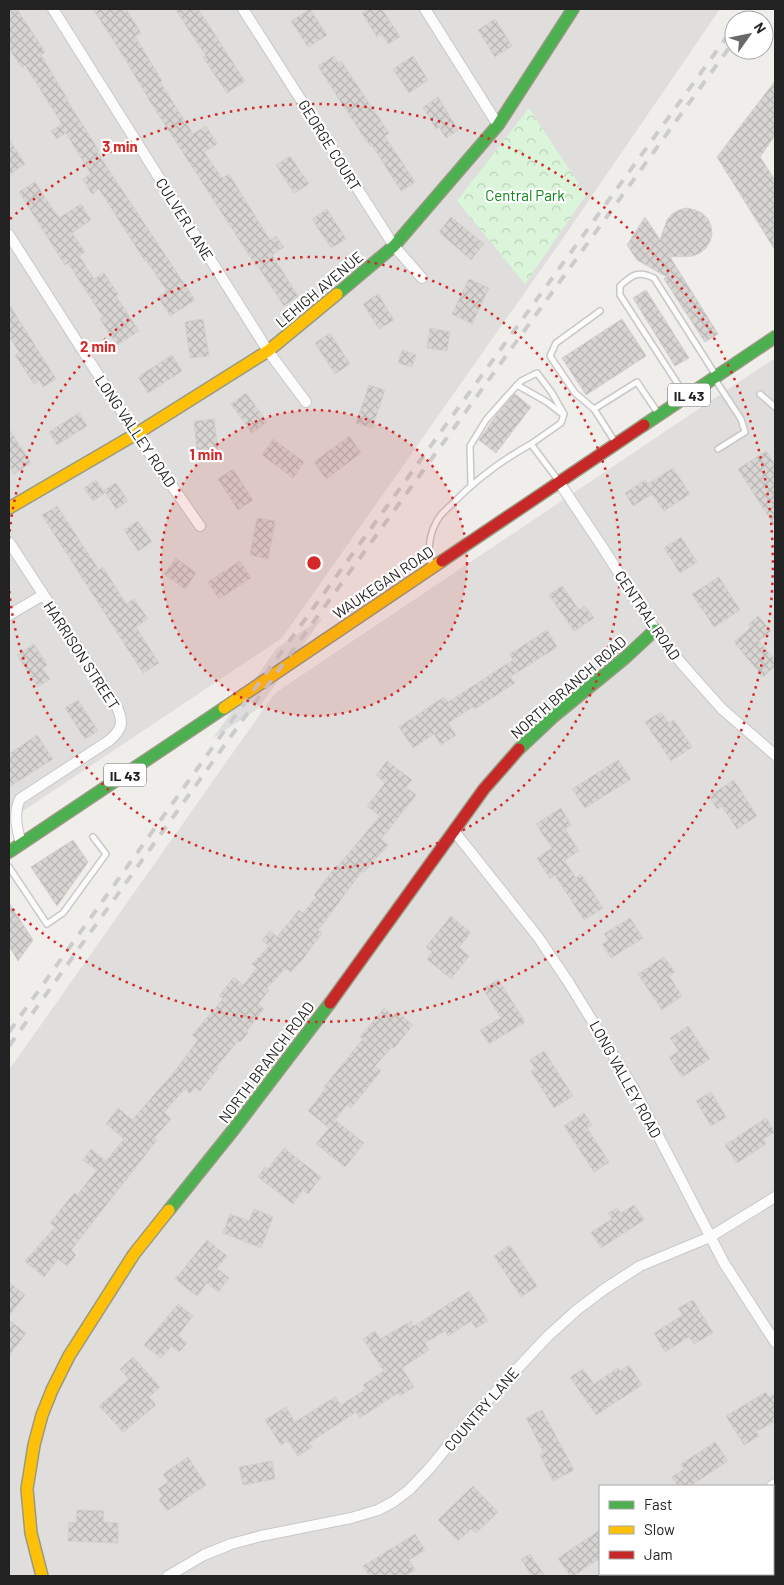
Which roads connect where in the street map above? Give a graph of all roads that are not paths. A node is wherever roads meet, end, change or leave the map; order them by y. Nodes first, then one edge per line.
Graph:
1 (53, 9) edge
2 (243, 9) edge
3 (425, 9) edge
4 (573, 9) edge
5 (498, 125) junction
6 (9, 234) edge
7 (394, 246) junction
8 (422, 278) dead end
9 (600, 311) dead end
10 (775, 337) edge
11 (268, 351) junction
12 (716, 377) junction
13 (518, 385) junction
14 (760, 394) dead end
15 (686, 397) junction
16 (306, 402) dead end
17 (775, 407) edge
18 (594, 409) junction
19 (564, 414) junction
20 (659, 415) junction
21 (136, 434) junction
22 (531, 444) junction
23 (616, 444) junction
24 (718, 449) dead end
25 (559, 482) junction
26 (472, 484) junction
27 (9, 508) edge
28 (200, 526) dead end
29 (9, 542) edge
30 (432, 568) junction
31 (43, 595) junction
32 (9, 615) edge
33 (656, 630) junction
34 (775, 755) edge
35 (454, 831) junction
36 (93, 837) dead end
37 (21, 844) junction
38 (9, 852) edge
39 (9, 867) edge
40 (775, 1197) edge
41 (710, 1237) junction
42 (775, 1342) edge
43 (42, 1576) edge
44 (168, 1576) edge

1 - 11 street, CULVER LANE
2 - 7 street, GEORGE COURT
3 - 5 street
4 - 5 street, LEHIGH AVENUE
5 - 7 street, LEHIGH AVENUE
6 - 21 street, LONG VALLEY ROAD
7 - 8 street, GEORGE COURT
7 - 11 street, LEHIGH AVENUE
9 - 18 lane
10 - 12 street, WAUKEGAN ROAD / IL 43
11 - 16 street, CULVER LANE
11 - 21 street, LEHIGH AVENUE
12 - 15 street, WAUKEGAN ROAD / IL 43
12 - 15 lane
12 - 24 lane
13 - 19 lane
13 - 19 lane
13 - 26 lane
14 - 17 lane
15 - 20 street, WAUKEGAN ROAD / IL 43
18 - 20 lane
18 - 23 lane
19 - 22 lane
20 - 23 street, WAUKEGAN ROAD / IL 43
21 - 27 street, LEHIGH AVENUE
21 - 28 street, LONG VALLEY ROAD
22 - 25 lane
22 - 26 lane
23 - 25 street, WAUKEGAN ROAD / IL 43
25 - 30 street, WAUKEGAN ROAD / IL 43
25 - 33 street, CENTRAL ROAD
26 - 30 lane
29 - 31 street, HARRISON STREET
30 - 37 street, WAUKEGAN ROAD / IL 43
31 - 32 street
31 - 37 street, HARRISON STREET
33 - 34 street, CENTRAL ROAD
33 - 35 street, NORTH BRANCH ROAD
35 - 41 street, LONG VALLEY ROAD
35 - 43 street, NORTH BRANCH ROAD
36 - 39 lane
37 - 38 street, WAUKEGAN ROAD / IL 43
40 - 41 street, COUNTRY LANE
41 - 42 street, LONG VALLEY ROAD
41 - 44 street, COUNTRY LANE

